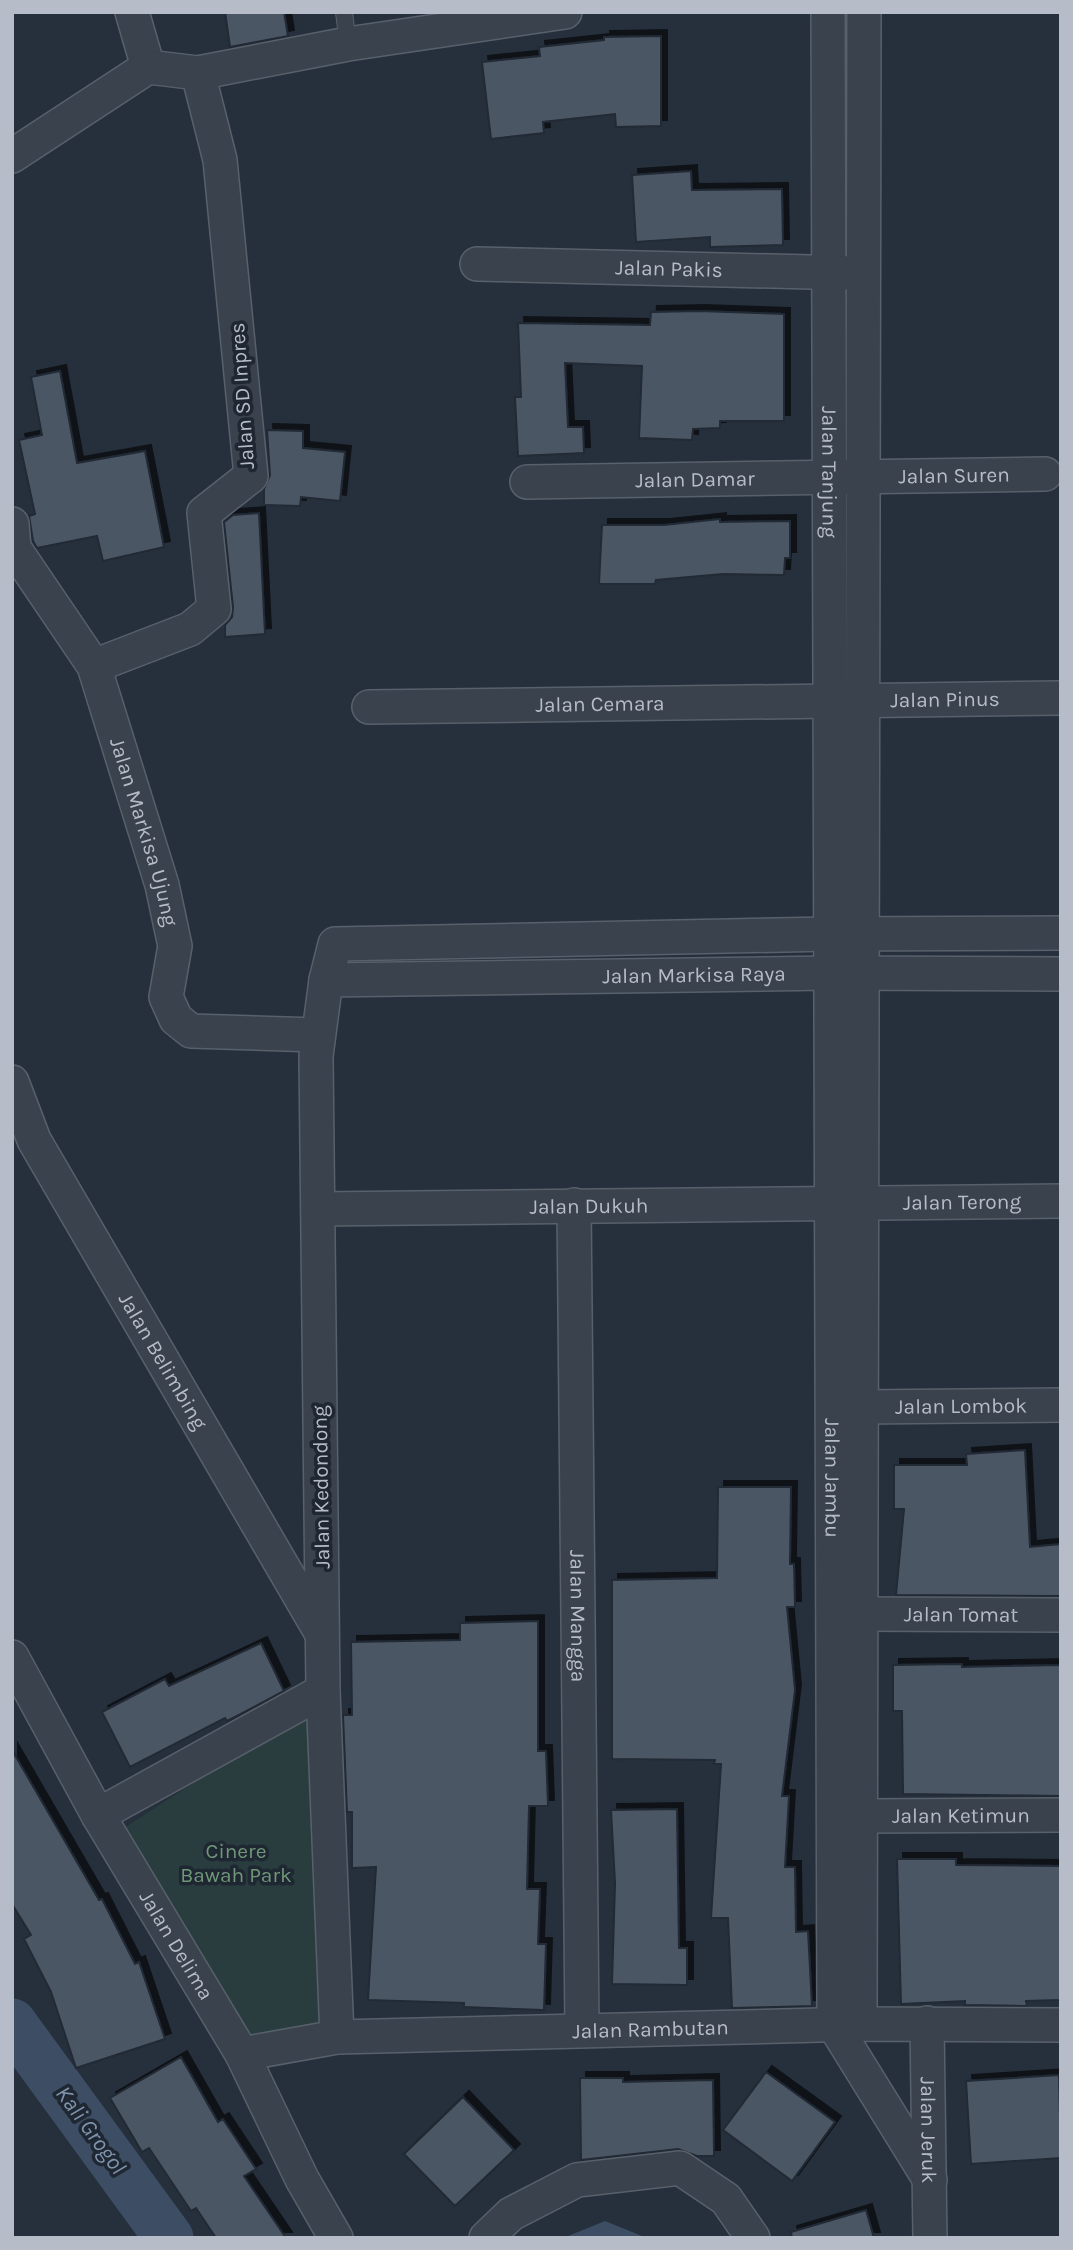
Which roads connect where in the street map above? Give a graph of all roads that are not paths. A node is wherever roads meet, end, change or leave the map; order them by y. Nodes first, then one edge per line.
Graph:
1 (132, 12) edge
2 (565, 12) edge
3 (828, 12) edge
4 (864, 12) edge
5 (346, 28) edge
6 (148, 67) junction
7 (198, 73) junction
8 (12, 156) edge
9 (477, 264) dead end
10 (828, 272) junction
11 (864, 273) junction
12 (1045, 474) dead end
13 (863, 477) junction
14 (829, 478) junction
15 (527, 482) dead end
16 (13, 540) edge
17 (94, 666) junction
18 (1061, 698) edge
19 (830, 701) junction
20 (862, 701) junction
21 (369, 707) dead end
22 (1061, 933) edge
23 (846, 934) junction
24 (340, 943) joint
25 (846, 973) junction
26 (1061, 974) edge
27 (326, 980) junction
28 (317, 1035) junction
29 (12, 1082) edge
30 (1061, 1201) edge
31 (574, 1205) junction
32 (846, 1205) junction
33 (318, 1209) junction
34 (1061, 1405) edge
35 (861, 1407) junction
36 (861, 1615) junction
37 (1061, 1615) edge
38 (323, 1636) junction
39 (12, 1657) edge
40 (323, 1692) junction
41 (97, 1815) junction
42 (1061, 1815) edge
43 (861, 1816) junction
44 (927, 2023) junction
45 (847, 2024) junction
46 (1061, 2025) edge
47 (582, 2028) junction
48 (337, 2037) junction
49 (242, 2054) junction
50 (930, 2180) junction
51 (336, 2238) edge
52 (486, 2238) edge
53 (753, 2238) edge
54 (930, 2238) edge

1 - 6 street
2 - 5 street
3 - 10 street, Jalan Tanjung
4 - 11 street, Jalan Tanjung
5 - 7 street
6 - 7 street
6 - 8 street
7 - 17 street, Jalan SD Inpres
9 - 10 street, Jalan Pakis
10 - 11 street, Jalan Pakis
10 - 14 street, Jalan Tanjung
11 - 13 street, Jalan Tanjung
12 - 13 street, Jalan Suren
13 - 14 street, Jalan Damar
13 - 20 street, Jalan Tanjung
14 - 15 street, Jalan Damar
14 - 19 street, Jalan Tanjung
16 - 17 street, Jalan Markisa Ujung
17 - 28 street, Jalan Markisa Ujung
18 - 20 street, Jalan Pinus
19 - 20 street, Jalan Pinus
19 - 21 street, Jalan Cemara
19 - 23 street, Jalan Tanjung
20 - 23 street, Jalan Tanjung
22 - 23 street, Jalan Markisa Raya
23 - 24 street, Jalan Markisa Raya
23 - 25 street, Jalan Jambu
24 - 27 street, Jalan Kedondong
25 - 26 street, Jalan Markisa Raya
25 - 27 street, Jalan Markisa Raya
25 - 32 street, Jalan Jambu
27 - 28 street, Jalan Kedondong
28 - 33 street, Jalan Kedondong
29 - 38 street, Jalan Belimbing
30 - 32 street, Jalan Terong
31 - 32 street, Jalan Dukuh
31 - 33 street, Jalan Dukuh
31 - 47 street, Jalan Mangga
32 - 35 street, Jalan Jambu
32 - 45 street, Jalan Jambu
33 - 38 street, Jalan Kedondong
34 - 35 street, Jalan Lombok
35 - 36 street, Jalan Jambu
36 - 37 street, Jalan Tomat
36 - 43 street, Jalan Jambu
38 - 40 street, Jalan Kedondong
39 - 41 street, Jalan Delima
40 - 41 street
40 - 48 street, Jalan Kedondong
41 - 49 street, Jalan Delima
42 - 43 street, Jalan Ketimun
43 - 45 street, Jalan Jambu
44 - 45 street, Jalan Rambutan
44 - 46 street, Jalan Rambutan
44 - 50 street, Jalan Jeruk
45 - 47 street, Jalan Rambutan
45 - 50 street
47 - 48 street, Jalan Rambutan
48 - 49 street, Jalan Rambutan
49 - 51 street, Jalan Delima
50 - 54 street, Jalan Jeruk
52 - 53 street

